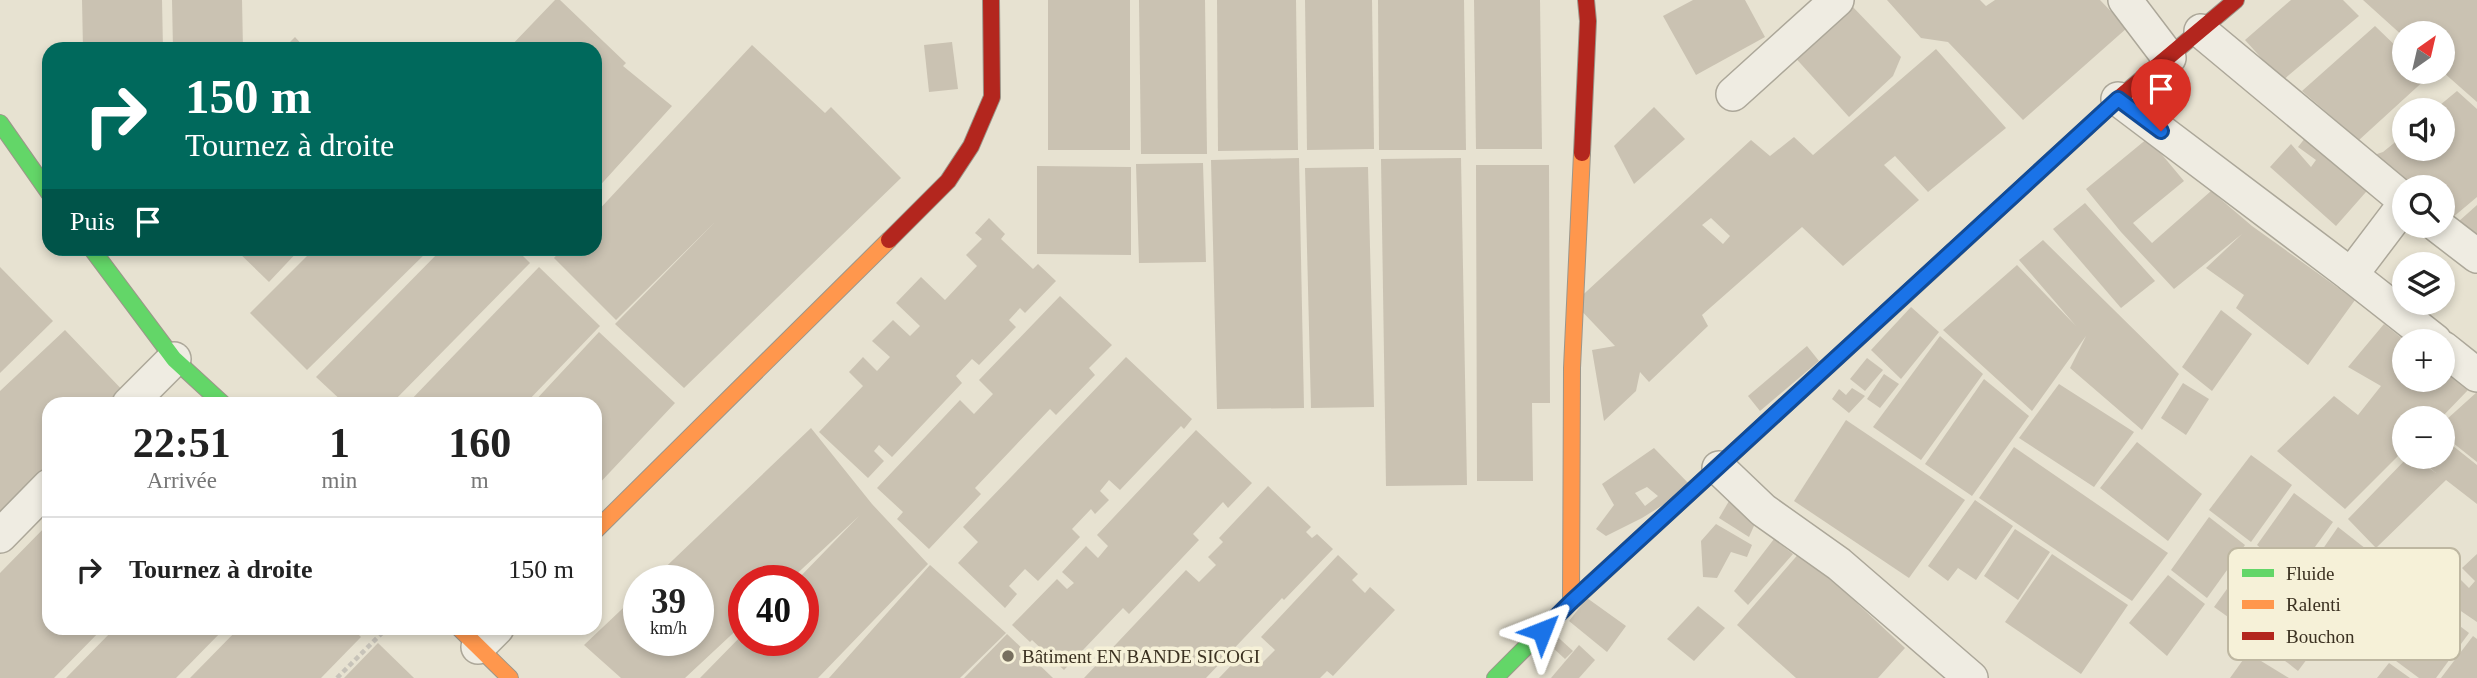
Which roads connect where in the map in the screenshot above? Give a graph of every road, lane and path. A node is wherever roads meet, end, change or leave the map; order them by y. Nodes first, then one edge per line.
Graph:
1 (991, 0) edge
2 (1587, 0) edge
3 (1837, 0) edge
4 (2125, 0) edge
5 (2236, 0) edge
6 (2201, 31) junction
7 (2169, 58) junction
8 (1733, 94) dead end
9 (2118, 99) junction
10 (0, 123) edge
11 (42, 183) edge
12 (2392, 193) edge
13 (2392, 219) edge
14 (2454, 238) edge
15 (97, 256) edge
16 (2477, 256) edge
17 (2351, 275) junction
18 (2420, 329) edge
19 (2455, 358) edge
20 (174, 359) junction
21 (2477, 375) edge
22 (136, 397) edge
23 (215, 397) edge
24 (1719, 468) junction
25 (42, 493) edge
26 (602, 524) edge
27 (0, 536) edge
28 (1571, 602) junction
29 (380, 635) edge
30 (478, 635) edge
31 (337, 678) edge
32 (510, 678) edge
33 (1495, 678) edge
34 (1972, 678) edge

1 - 26 street
2 - 28 street
3 - 8 street
4 - 7 street
5 - 6 street
6 - 7 street
6 - 12 street
7 - 9 street
9 - 17 street
9 - 24 street
10 - 11 street
13 - 17 street
14 - 16 street
15 - 20 street
17 - 18 street
19 - 21 street
20 - 22 street
20 - 23 street
24 - 28 street
24 - 34 street
25 - 27 street
28 - 33 street
29 - 31 path
30 - 32 street

